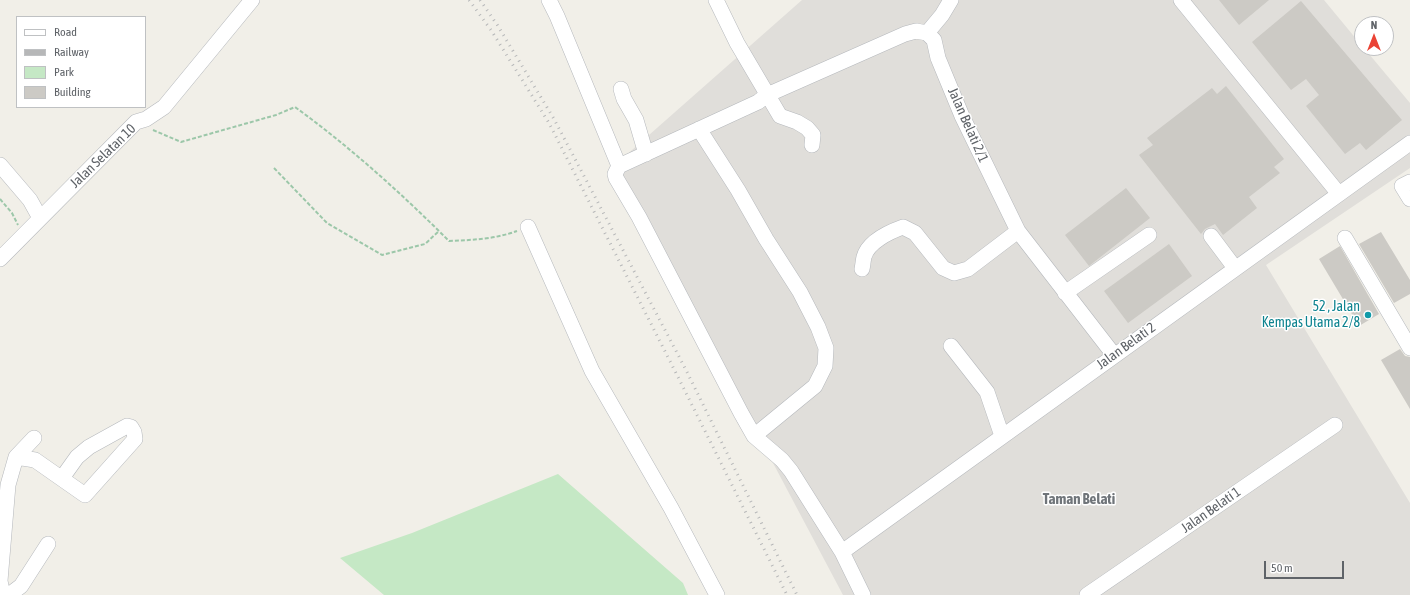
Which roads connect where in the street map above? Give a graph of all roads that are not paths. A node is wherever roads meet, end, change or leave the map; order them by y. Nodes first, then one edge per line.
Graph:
1 (252, 0) edge
2 (549, 0) edge
3 (716, 0) edge
4 (951, 0) edge
5 (1181, 0) edge
6 (927, 33) junction
7 (621, 89) dead end
8 (767, 95) junction
9 (699, 129) junction
10 (1410, 142) edge
11 (812, 145) dead end
12 (646, 154) junction
13 (0, 164) edge
14 (619, 166) junction
15 (1410, 182) edge
16 (1339, 194) junction
17 (1410, 199) edge
18 (40, 218) junction
19 (528, 227) road end
20 (1018, 231) junction
21 (1149, 235) dead end
22 (1211, 236) dead end
23 (1345, 238) dead end
24 (0, 259) edge
25 (1235, 268) junction
26 (862, 269) dead end
27 (1065, 293) junction
28 (951, 346) dead end
29 (1410, 348) edge
30 (1114, 355) junction
31 (1334, 425) dead end
32 (754, 436) junction
33 (1002, 436) junction
34 (34, 438) dead end
35 (16, 457) junction
36 (62, 478) junction
37 (48, 544) dead end
38 (842, 552) junction
39 (0, 581) edge
40 (3, 595) edge
41 (9, 595) edge
42 (717, 595) edge
43 (863, 595) edge
44 (1087, 595) edge

1 - 18 street, Jalan Selatan 10
2 - 14 street
3 - 8 street
4 - 6 street
5 - 16 street
6 - 8 street
6 - 20 street, Jalan Belati 2/1
7 - 12 street
8 - 9 street
8 - 11 street
9 - 12 street
9 - 32 street
10 - 16 street, Jalan Belati 2
12 - 14 street
13 - 18 street
14 - 32 street
15 - 17 street
16 - 25 street, Jalan Belati 2
18 - 24 street, Jalan Selatan 10
19 - 42 street
20 - 26 street
20 - 27 street, Jalan Belati 2/1
21 - 27 street
22 - 25 street
23 - 29 street
25 - 30 street, Jalan Belati 2
27 - 30 street, Jalan Belati 2/1
28 - 33 street
30 - 33 street, Jalan Belati 2
31 - 44 street, Jalan Belati 1
32 - 38 street
33 - 38 street, Jalan Belati 2
34 - 35 street
35 - 36 street
35 - 39 street
36 - 36 street
37 - 41 street
38 - 43 street
39 - 40 street

